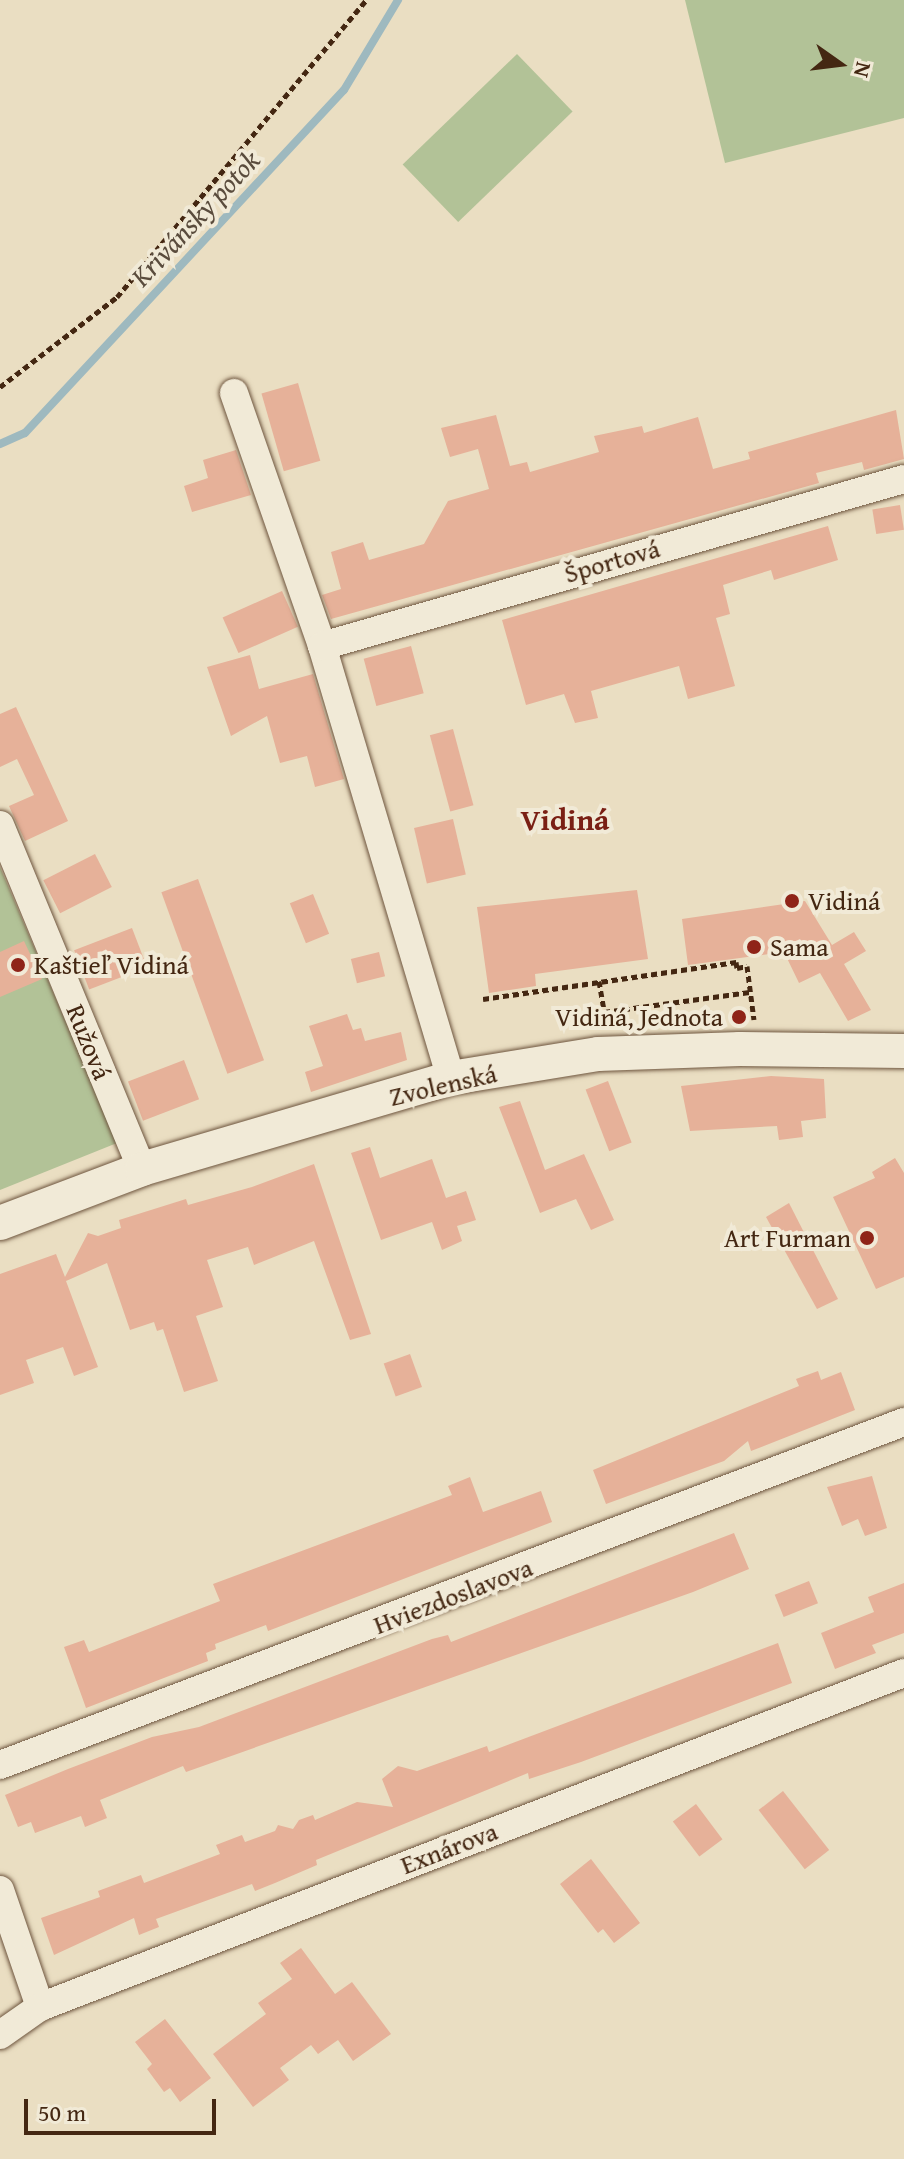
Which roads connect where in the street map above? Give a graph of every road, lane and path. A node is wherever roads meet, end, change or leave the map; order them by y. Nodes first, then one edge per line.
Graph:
1 (366, 0) edge
2 (0, 387) edge
3 (234, 393) dead end
4 (904, 479) edge
5 (322, 646) junction
6 (0, 825) edge
7 (599, 981) junction
8 (750, 992) dead end
9 (483, 999) dead end
10 (604, 1012) junction
11 (746, 1021) dead end
12 (607, 1030) dead end
13 (904, 1051) edge
14 (451, 1078) junction
15 (142, 1169) junction
16 (0, 1223) edge
17 (904, 1422) edge
18 (904, 1673) edge
19 (0, 1765) edge
20 (0, 1890) edge
21 (40, 2007) junction
22 (0, 2035) edge

1 - 2 path
3 - 5 street
4 - 5 street, Športová
5 - 14 street
6 - 15 street, Ružová
7 - 9 path
7 - 10 path
7 - 11 path
8 - 10 path
10 - 12 path
13 - 14 street, Zvolenská
14 - 15 street, Zvolenská
15 - 16 street, Zvolenská
17 - 19 street, Hviezdoslavova
18 - 21 street, Exnárova
20 - 21 street
21 - 22 street, Exnárova

